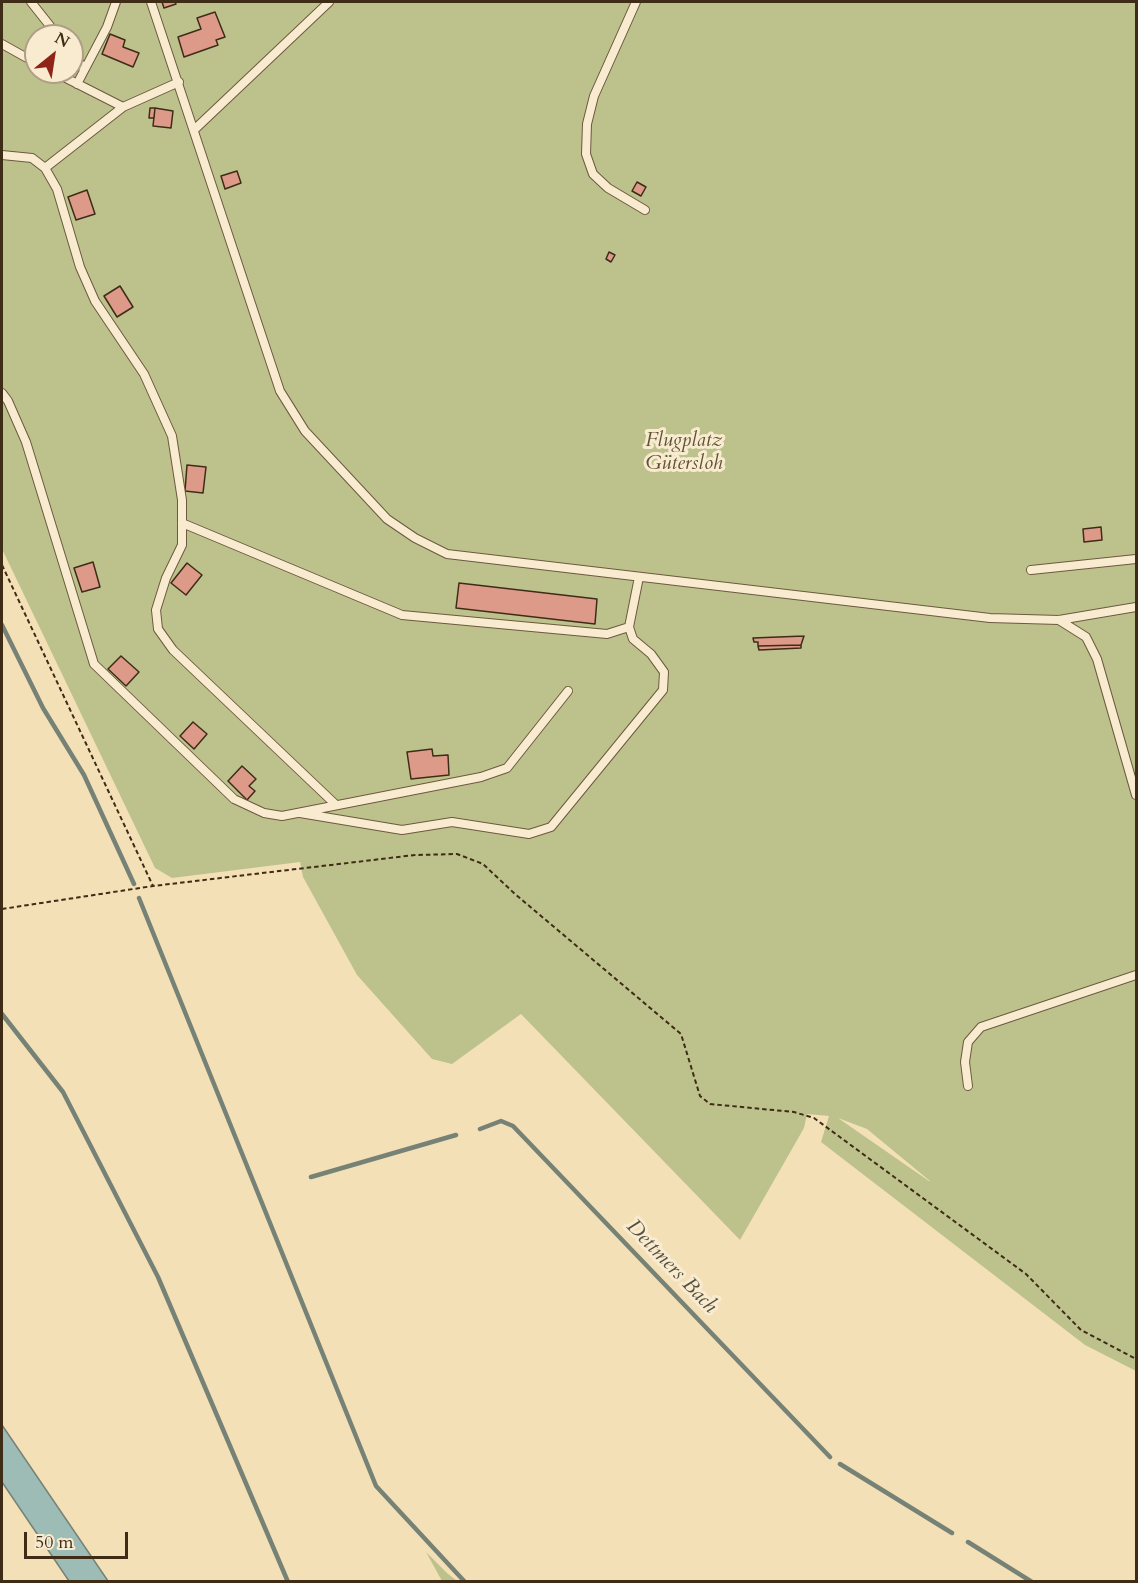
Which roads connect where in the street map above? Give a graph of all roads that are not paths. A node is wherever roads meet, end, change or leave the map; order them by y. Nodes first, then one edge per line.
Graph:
1 (31, 2) edge
2 (116, 2) edge
3 (152, 2) edge
4 (329, 2) edge
5 (636, 2) edge
6 (48, 24) edge
7 (2, 44) edge
8 (24, 56) edge
9 (84, 69) edge
10 (179, 82) junction
11 (76, 84) edge
12 (123, 107) junction
13 (195, 129) junction
14 (2, 156) edge
15 (45, 168) junction
16 (645, 210) dead end
17 (2, 393) edge
18 (182, 523) junction
19 (1137, 559) edge
20 (1031, 570) dead end
21 (639, 577) junction
22 (1137, 607) edge
23 (1059, 621) junction
24 (629, 627) junction
25 (568, 691) dead end
26 (1137, 795) edge
27 (335, 804) junction
28 (297, 813) junction
29 (1137, 975) edge
30 (968, 1086) dead end

1 - 6 lane
2 - 9 lane
3 - 10 lane
4 - 13 lane
5 - 16 lane
7 - 8 lane
10 - 12 lane
10 - 13 lane
11 - 12 lane
12 - 15 lane
13 - 21 lane
14 - 15 lane
15 - 18 lane
17 - 28 lane
18 - 24 lane
18 - 27 lane
19 - 20 lane
21 - 23 lane
21 - 24 lane
22 - 23 lane
23 - 26 lane
24 - 28 lane
25 - 27 lane
27 - 28 lane
29 - 30 lane

